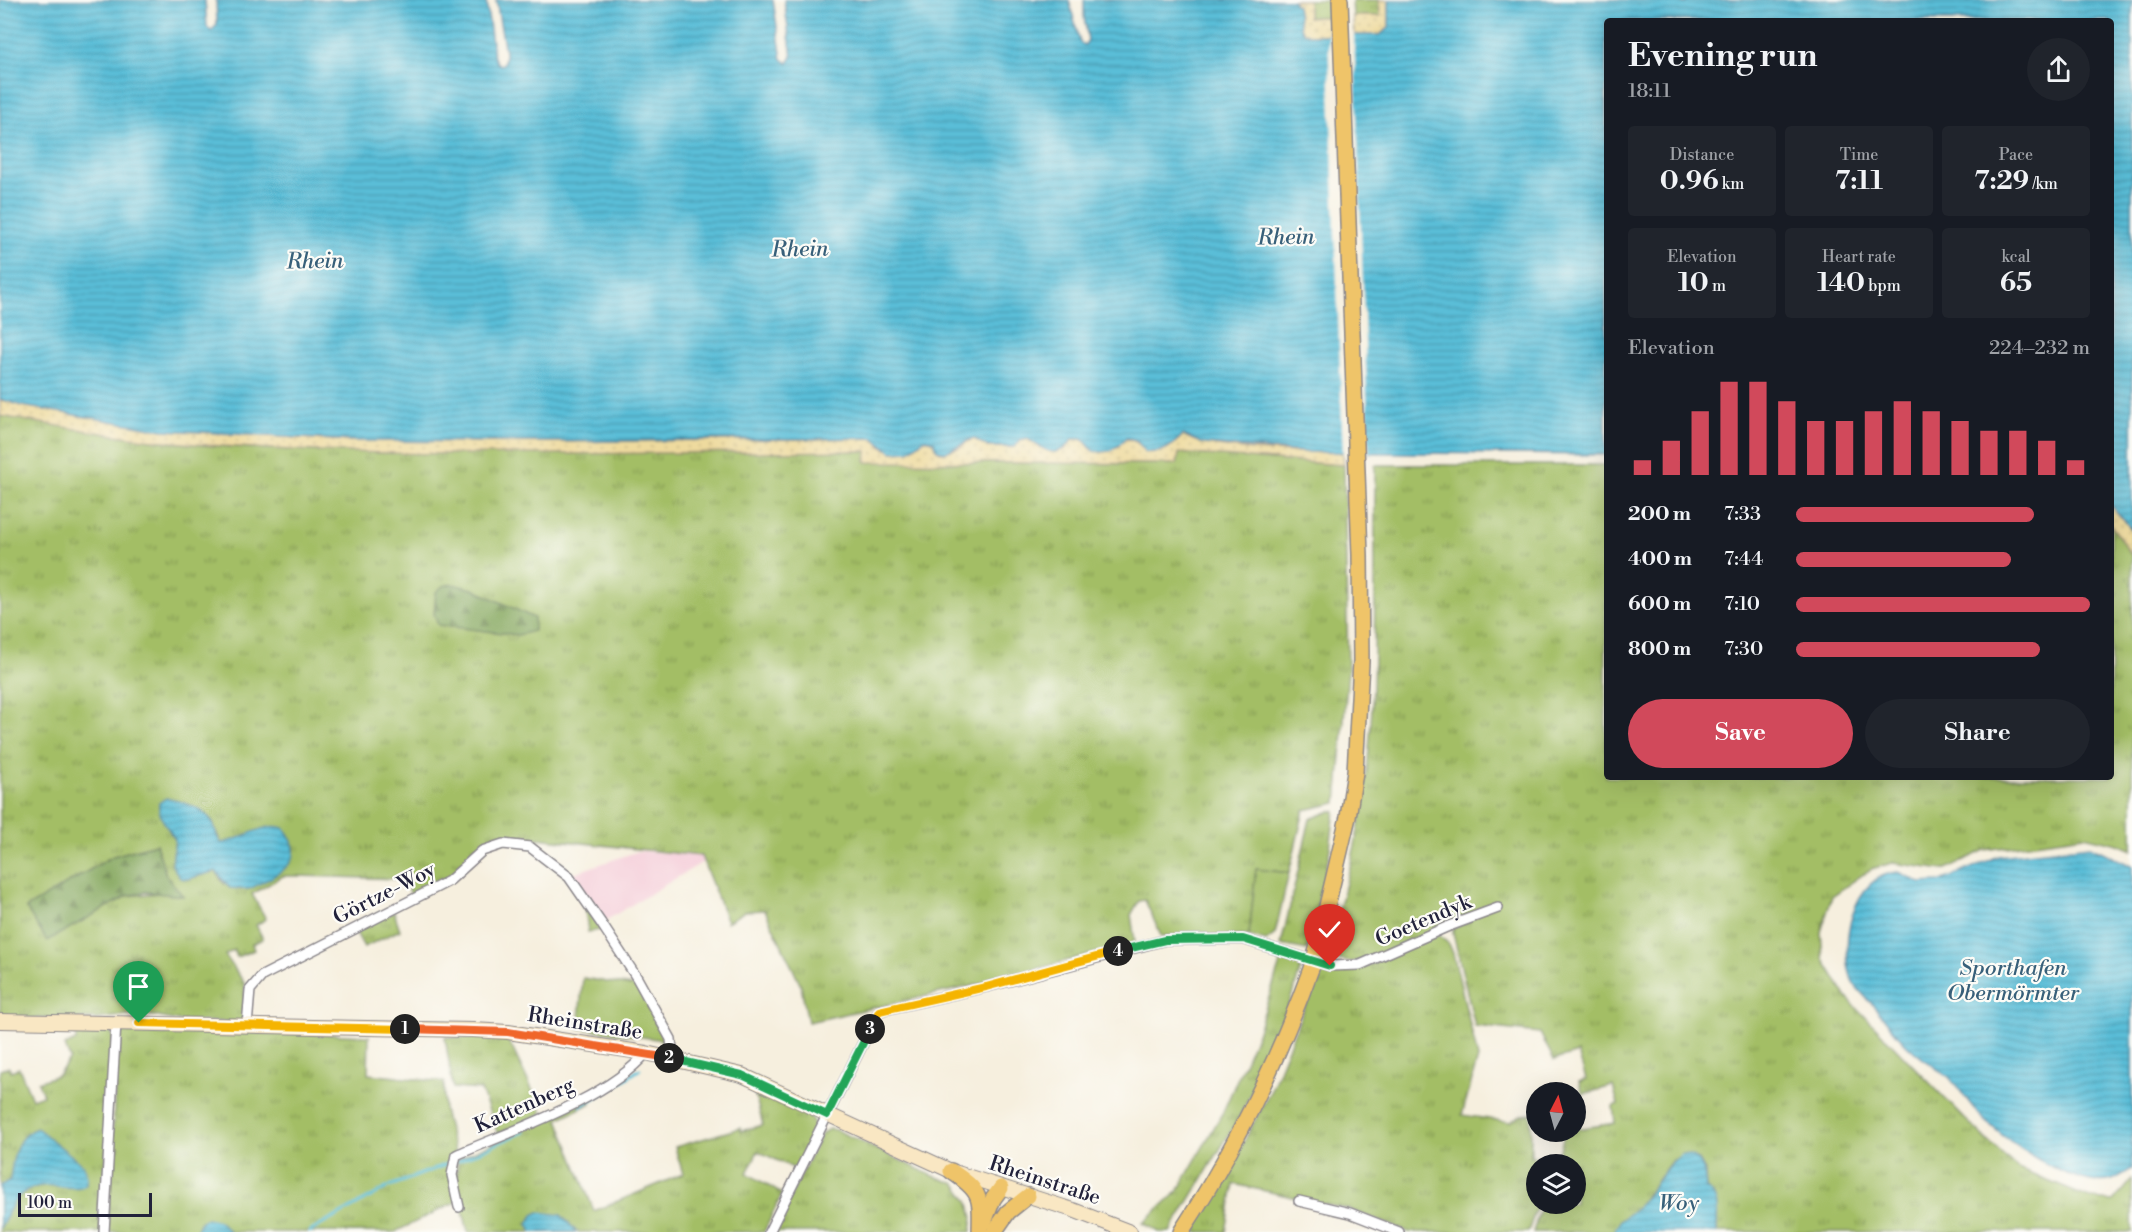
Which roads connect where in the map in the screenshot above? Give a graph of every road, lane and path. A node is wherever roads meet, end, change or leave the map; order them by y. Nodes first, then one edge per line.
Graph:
1 (1340, 0) edge
2 (1498, 908) dead end
3 (0, 1021) edge
4 (116, 1023) junction
5 (247, 1026) junction
6 (646, 1053) junction
7 (673, 1059) junction
8 (827, 1115) junction
9 (951, 1171) junction
10 (1001, 1188) junction
11 (1029, 1196) junction
12 (1299, 1201) dead end
13 (459, 1207) dead end
14 (104, 1232) edge
15 (769, 1232) edge
16 (980, 1232) edge
17 (990, 1232) edge
18 (994, 1232) edge
19 (1130, 1232) edge
20 (1181, 1232) edge
21 (1398, 1232) edge

1 - 20 main road
2 - 8 street, Goetendyk
3 - 4 main road, Rheinstraße
4 - 5 main road, Rheinstraße
4 - 14 street
5 - 6 main road, Rheinstraße
5 - 7 street, Görtze-Woy
6 - 7 main road, Rheinstraße
6 - 13 street, Kattenberg
7 - 8 main road, Rheinstraße
8 - 9 main road, Rheinstraße
8 - 15 street, Goetendyk
9 - 10 main road, Rheinstraße
9 - 16 main road
10 - 11 main road, Rheinstraße
10 - 16 main road
10 - 17 main road
11 - 18 main road
11 - 19 main road, Rheinstraße
12 - 21 street

